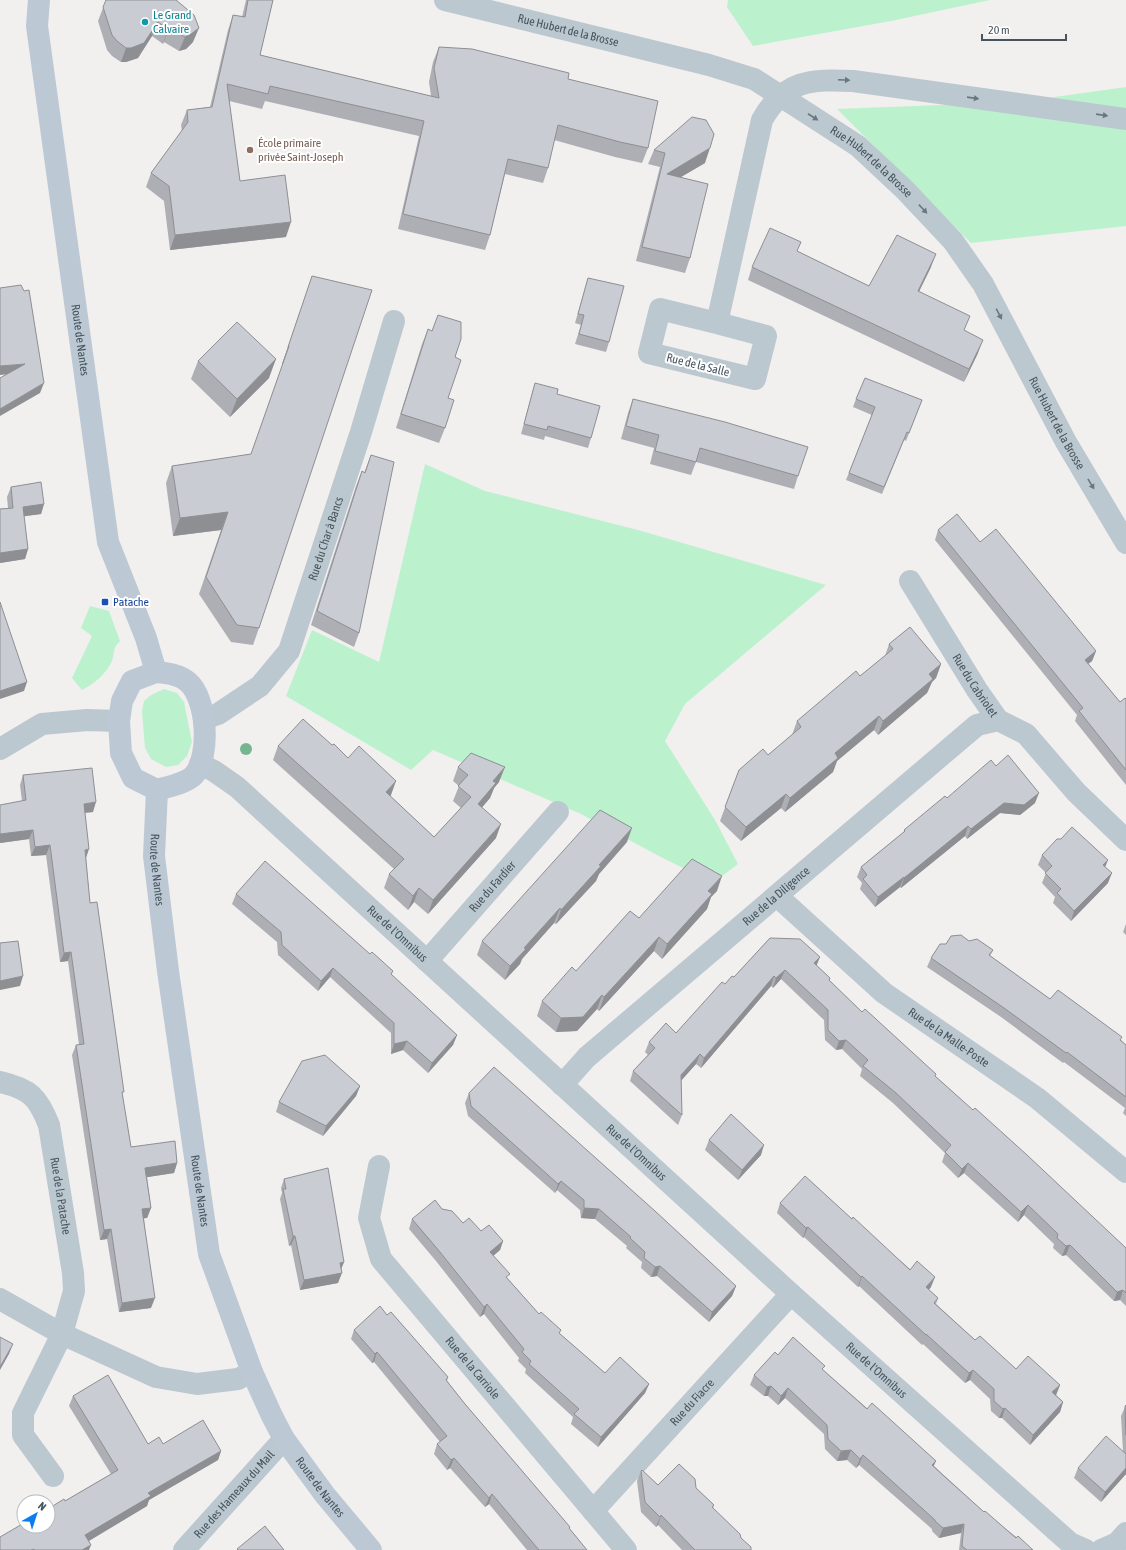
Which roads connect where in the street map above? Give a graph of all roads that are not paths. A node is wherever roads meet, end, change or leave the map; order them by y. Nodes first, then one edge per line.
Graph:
1 (39, 0) edge
2 (445, 0) edge
3 (781, 96) junction
4 (1126, 119) edge
5 (394, 321) dead end
6 (717, 323) junction
7 (1126, 543) edge
8 (910, 581) dead end
9 (156, 672) junction
10 (204, 719) junction
11 (998, 720) junction
12 (118, 722) junction
13 (0, 749) edge
14 (200, 764) junction
15 (157, 790) junction
16 (558, 812) dead end
17 (1126, 840) edge
18 (777, 896) junction
19 (427, 960) junction
20 (0, 1082) edge
21 (562, 1085) junction
22 (379, 1166) dead end
23 (1126, 1172) edge
24 (791, 1294) junction
25 (0, 1299) edge
26 (62, 1334) junction
27 (252, 1372) junction
28 (284, 1439) junction
29 (52, 1476) dead end
30 (593, 1511) junction
31 (1126, 1532) edge
32 (1078, 1546) edge
33 (184, 1550) edge
34 (371, 1550) edge
35 (626, 1550) edge
36 (1101, 1550) edge

1 - 9 main road, Route de Nantes
2 - 3 street, Rue Hubert de la Brosse
3 -> 4 street
3 - 6 street
3 -> 7 street, Rue Hubert de la Brosse
5 - 10 street, Rue du Char à Bancs
6 - 6 street, Rue de la Salle
8 - 11 street, Rue du Cabriolet
9 - 10 main road
9 - 12 main road
10 - 14 main road
11 - 17 street, Rue du Cabriolet
11 - 18 street, Rue de la Diligence
12 - 13 street
12 - 15 main road
14 - 15 main road
14 - 19 street, Rue de l'Omnibus
15 - 27 main road, Route de Nantes
16 - 19 street, Rue du Fardier
18 - 21 street, Rue de la Diligence
18 - 23 street, Rue de la Malle-Poste
19 - 21 street, Rue de l'Omnibus
20 - 26 street, Rue de la Patache
21 - 24 street, Rue de l'Omnibus
22 - 30 street, Rue de la Carriole
24 - 30 street, Rue du Fiacre
24 - 32 street, Rue de l'Omnibus
25 - 26 street
26 - 27 street
26 - 29 street, Rue de la Patache
27 - 28 main road, Route de Nantes
28 - 33 street, Rue des Hameaux du Mail
28 - 34 main road, Route de Nantes
30 - 35 street, Rue de la Carriole
31 - 36 street

